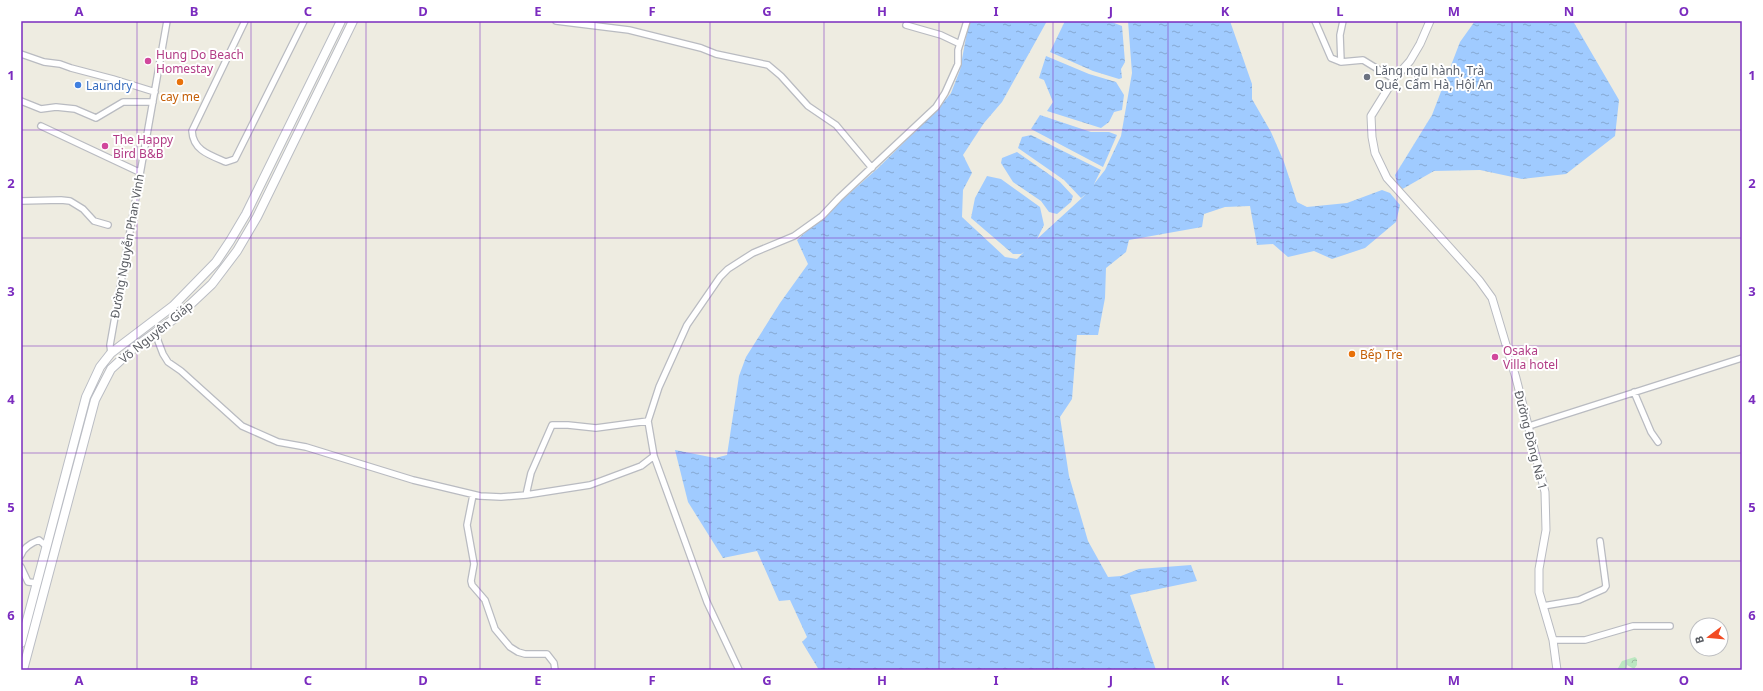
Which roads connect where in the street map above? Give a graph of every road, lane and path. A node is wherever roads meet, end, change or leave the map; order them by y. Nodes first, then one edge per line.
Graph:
1 (167, 21) edge
2 (245, 21) edge
3 (304, 21) edge
4 (341, 21) edge
5 (352, 21) edge
6 (556, 21) edge
7 (967, 21) edge
8 (1316, 21) edge
9 (1343, 21) edge
10 (1430, 21) edge
11 (906, 25) dead end
12 (960, 44) junction
13 (21, 54) edge
14 (1341, 62) junction
15 (1394, 79) junction
16 (155, 92) junction
17 (21, 101) edge
18 (153, 102) junction
19 (41, 126) dead end
20 (872, 168) junction
21 (139, 172) junction
22 (21, 201) edge
23 (108, 225) dead end
24 (155, 333) junction
25 (111, 353) junction
26 (1742, 358) edge
27 (1634, 392) junction
28 (648, 421) junction
29 (1529, 426) junction
30 (1658, 442) dead end
31 (654, 456) junction
32 (473, 495) junction
33 (526, 495) junction
34 (1600, 541) dead end
35 (46, 546) junction
36 (55, 549) junction
37 (21, 556) edge
38 (21, 567) edge
39 (37, 583) junction
40 (46, 585) junction
41 (1543, 606) junction
42 (1670, 626) dead end
43 (1553, 640) junction
44 (21, 643) edge
45 (23, 670) edge
46 (555, 670) edge
47 (739, 670) edge
48 (1557, 670) edge

1 - 16 street, Đường Nguyễn Phan Vinh
2 - 3 street
4 - 25 main road, Võ Nguyên Giáp
5 - 24 main road, Võ Nguyên Giáp
6 - 20 street
7 - 12 street
8 - 14 street
9 - 14 street
10 - 15 street, Đường Đồng Nà 1
11 - 12 street
12 - 20 street
13 - 16 street
14 - 15 street
15 - 29 street, Đường Đồng Nà 1
16 - 18 street, Đường Nguyễn Phan Vinh
17 - 18 street
18 - 21 street, Đường Nguyễn Phan Vinh
19 - 21 street
20 - 28 street
21 - 25 street, Đường Nguyễn Phan Vinh
22 - 23 street
24 - 32 street
24 - 36 main road, Võ Nguyên Giáp
25 - 35 main road, Võ Nguyên Giáp
26 - 27 street
27 - 29 street
27 - 30 street
28 - 31 street
28 - 33 street
29 - 41 street, Đường Đồng Nà 1
31 - 33 street
31 - 47 street
32 - 33 street
32 - 46 street
34 - 41 street
35 - 36 main road
35 - 37 street
35 - 39 main road, Võ Nguyên Giáp
36 - 40 main road, Võ Nguyên Giáp
38 - 39 street
39 - 40 main road
39 - 44 main road, Võ Nguyên Giáp
40 - 45 main road, Võ Nguyên Giáp
41 - 43 street, Đường Đồng Nà 1
42 - 43 street
43 - 48 street, Đường Đồng Nà 1

